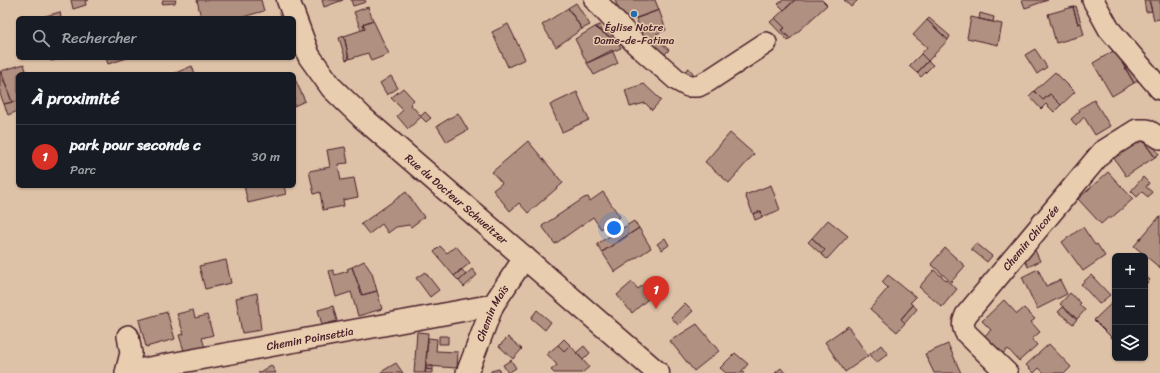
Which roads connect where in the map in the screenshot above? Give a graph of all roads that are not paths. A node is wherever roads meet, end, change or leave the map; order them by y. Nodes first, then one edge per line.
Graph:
1 (288, 0) edge
2 (595, 0) edge
3 (1093, 0) edge
4 (294, 16) edge
5 (296, 21) edge
6 (766, 43) dead end
7 (1160, 89) edge
8 (1160, 138) edge
9 (525, 258) junction
10 (493, 305) junction
11 (128, 336) dead end
12 (127, 372) edge
13 (467, 373) edge
14 (658, 373) edge
15 (1007, 373) edge

1 - 4 main road, Rue du Docteur Schweitzer
2 - 6 street
3 - 7 street
5 - 9 main road, Rue du Docteur Schweitzer
8 - 15 street, Chemin Chicorée
9 - 10 street, Chemin Maïs
9 - 14 main road, Rue du Docteur Schweitzer
10 - 12 street, Chemin Poinsettia
10 - 13 street, Chemin Maïs
11 - 12 street

